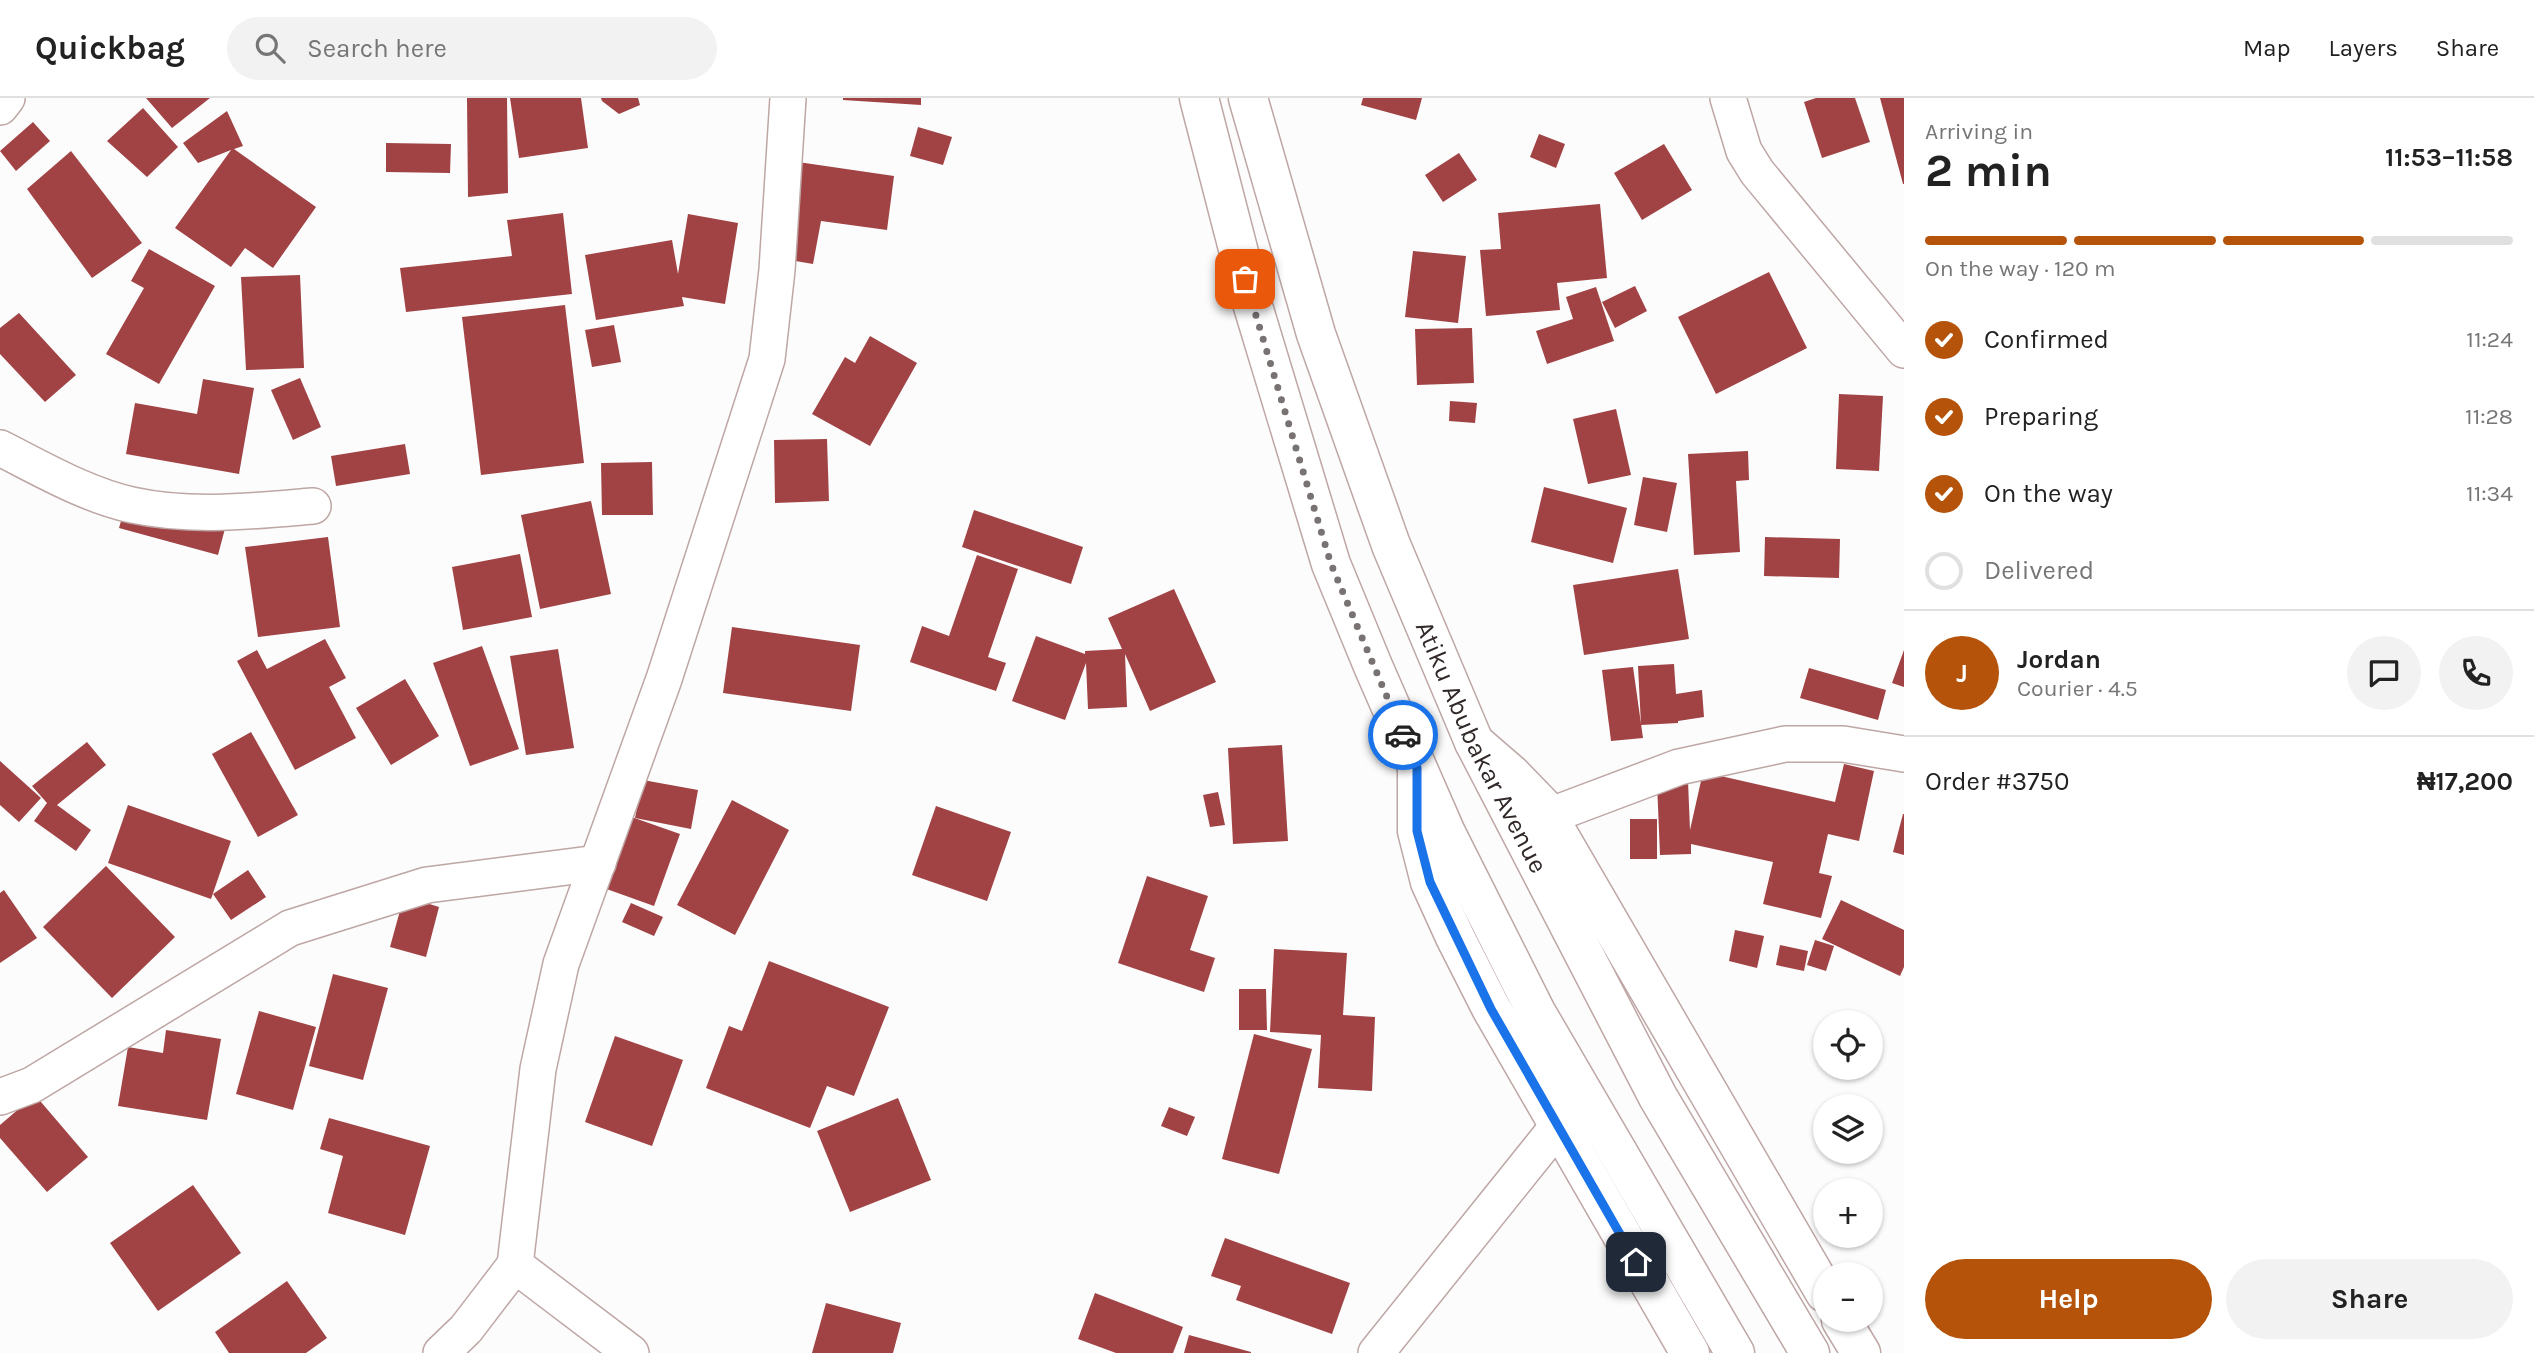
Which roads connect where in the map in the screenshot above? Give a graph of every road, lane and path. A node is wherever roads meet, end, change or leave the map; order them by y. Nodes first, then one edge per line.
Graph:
1 (7, 98) edge
2 (788, 98) edge
3 (1199, 98) edge
4 (1248, 98) edge
5 (1728, 98) edge
6 (0, 107) edge
7 (1904, 350) edge
8 (0, 448) edge
9 (313, 506) dead end
10 (1474, 742) junction
11 (1904, 754) edge
12 (1417, 768) junction
13 (1549, 816) junction
14 (597, 863) junction
15 (0, 1097) edge
16 (1558, 1126) junction
17 (515, 1265) junction
18 (1813, 1272) edge
19 (1848, 1332) edge
20 (441, 1353) edge
21 (631, 1353) edge
22 (1376, 1353) edge
23 (1690, 1353) edge
24 (1735, 1353) edge
25 (1810, 1353) edge
26 (1861, 1353) edge

1 - 6 street
2 - 14 street
3 - 12 main road
4 - 10 main road, Atiku Abubakar Avenue
5 - 7 street
8 - 9 street
10 - 13 main road
10 - 25 main road, Atiku Abubakar Avenue
11 - 13 street
12 - 16 main road
12 - 24 main road
13 - 18 main road
14 - 15 street
14 - 17 street
16 - 22 street
16 - 23 main road
17 - 20 street
17 - 21 street
19 - 26 main road

